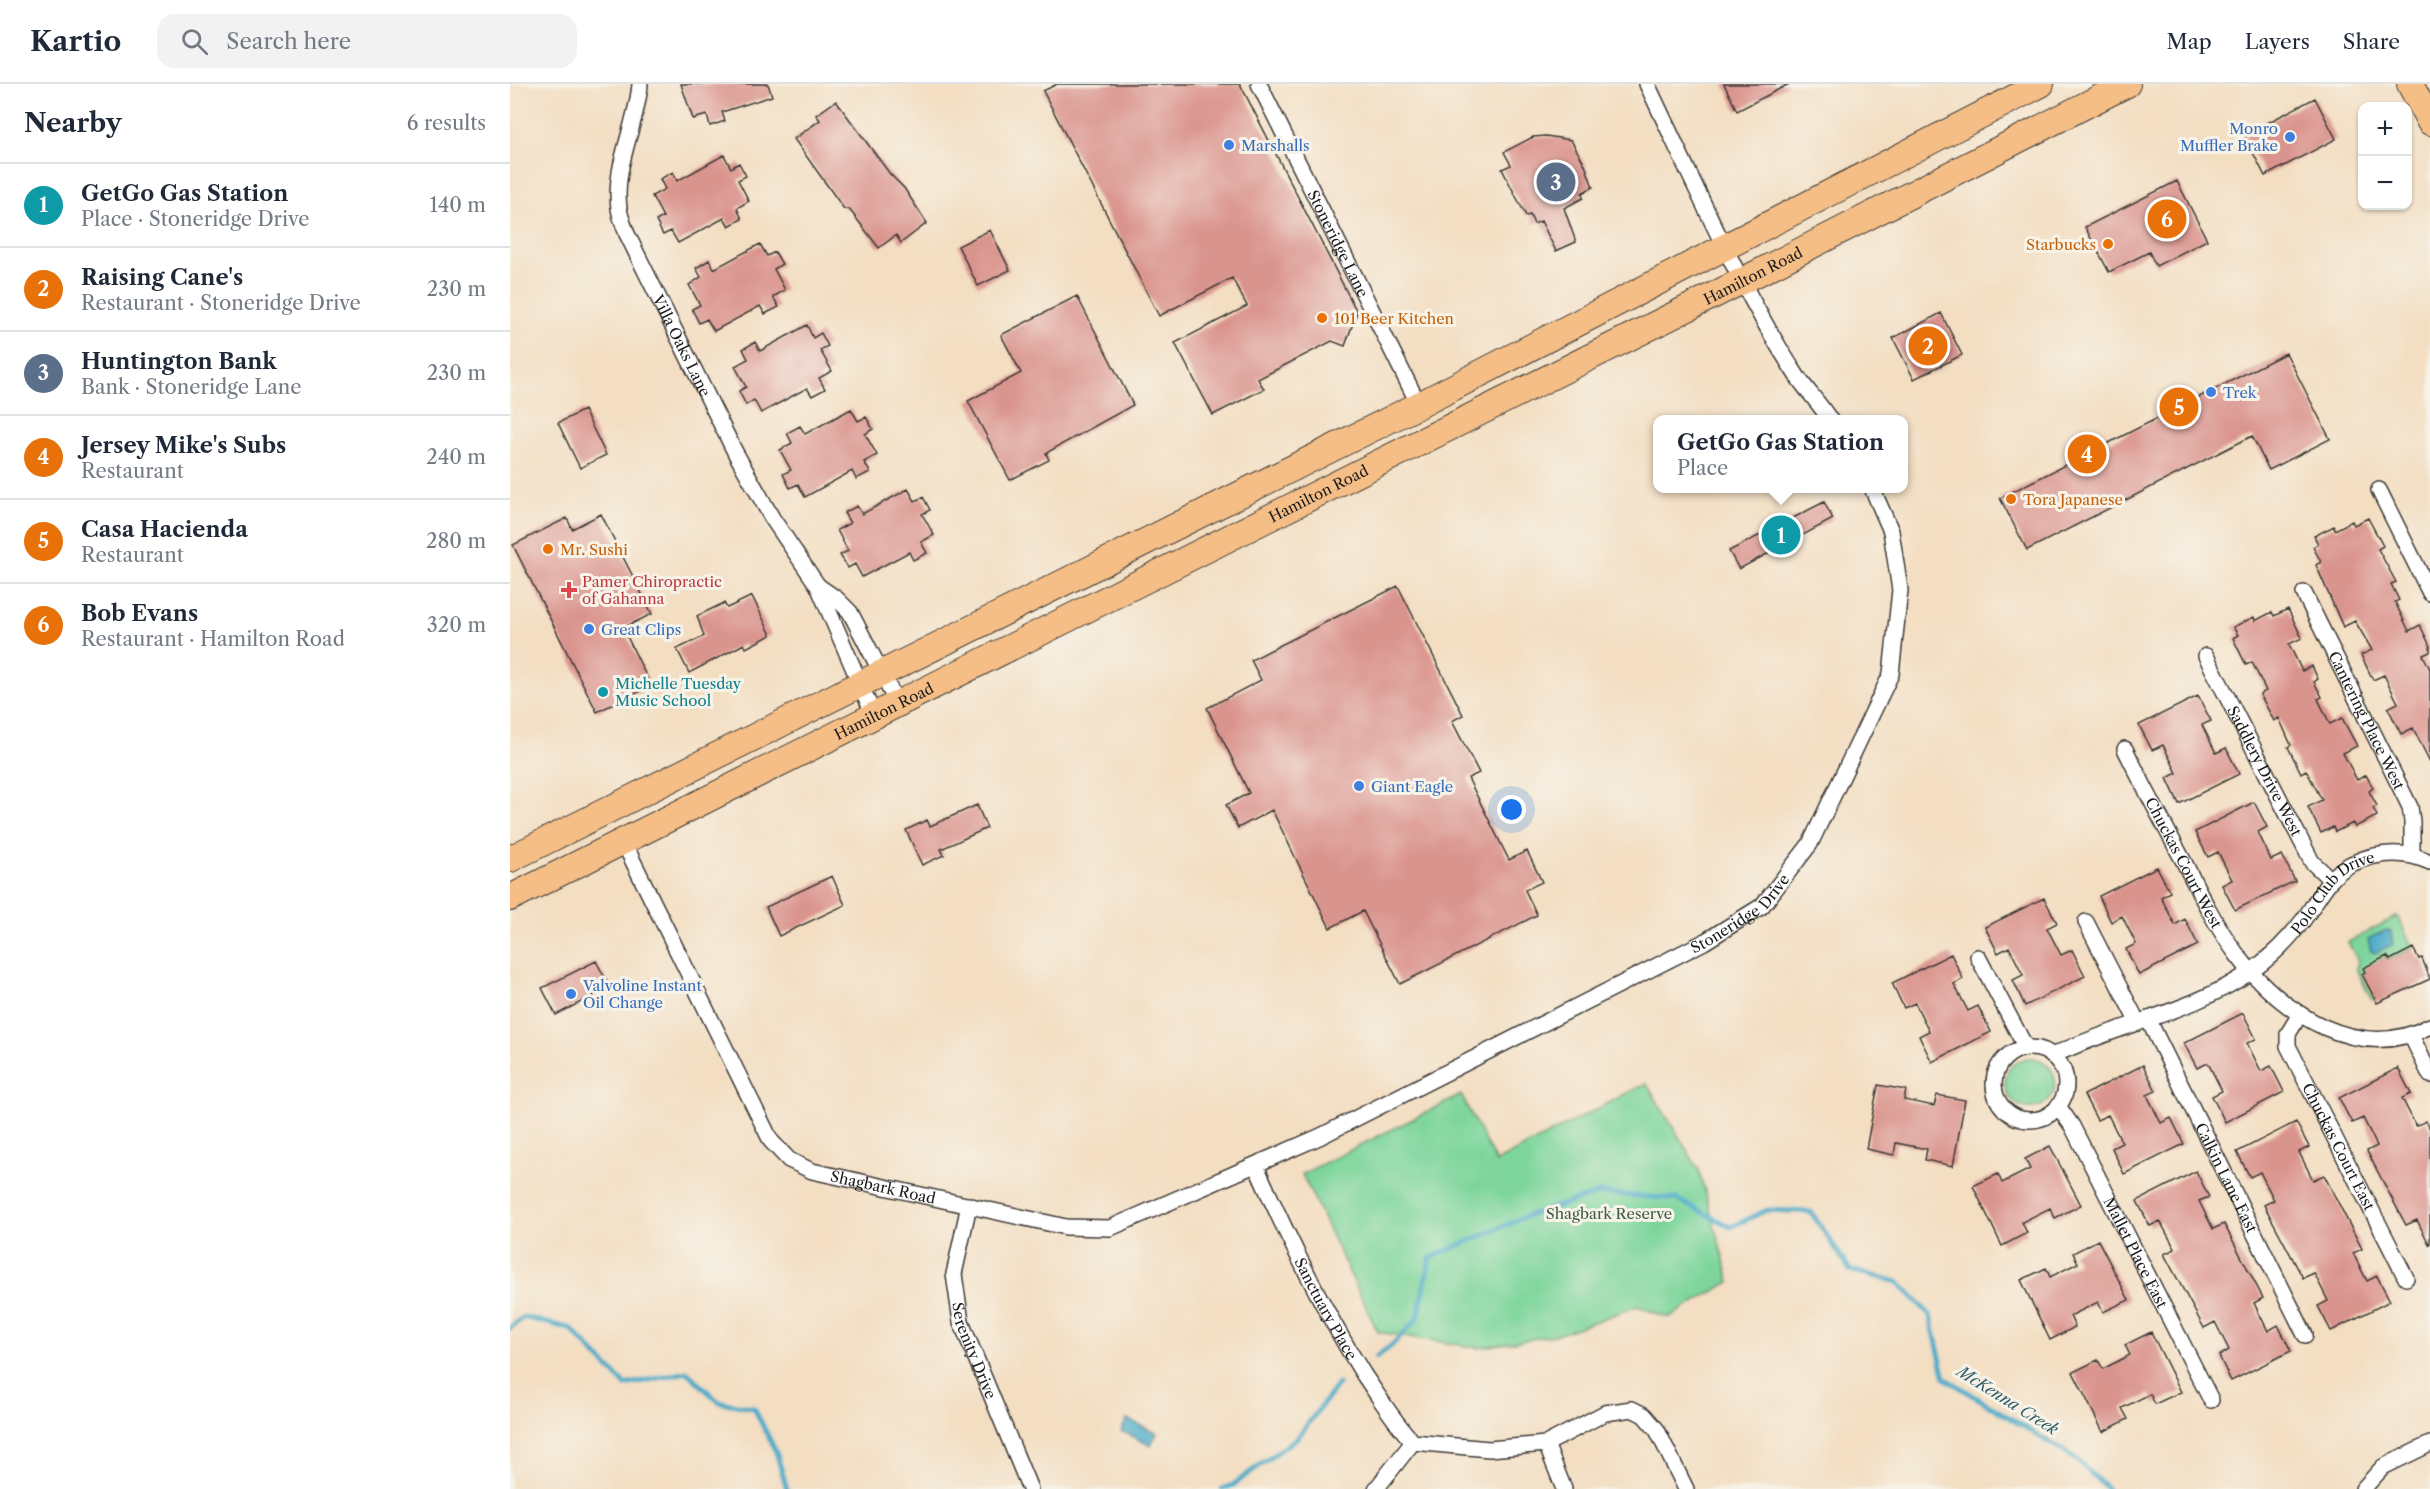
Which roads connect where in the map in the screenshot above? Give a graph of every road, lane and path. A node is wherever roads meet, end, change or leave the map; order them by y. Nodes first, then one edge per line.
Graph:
1 (640, 84) edge
2 (1259, 84) edge
3 (1647, 84) edge
4 (2041, 84) edge
5 (2127, 84) edge
6 (2410, 84) edge
7 (2430, 122) edge
8 (1724, 246) junction
9 (1742, 281) junction
10 (1419, 405) junction
11 (1826, 415) edge
12 (2379, 490) dead end
13 (1874, 493) edge
14 (818, 586) junction
15 (2430, 592) edge
16 (2304, 593) dead end
17 (2206, 656) dead end
18 (882, 673) junction
19 (859, 685) junction
20 (897, 704) junction
21 (874, 716) junction
22 (2125, 749) dead end
23 (623, 841) junction
24 (2412, 854) junction
25 (510, 859) edge
26 (2430, 862) edge
27 (2330, 879) junction
28 (510, 898) edge
29 (2086, 922) dead end
30 (1978, 957) dead end
31 (2252, 971) junction
32 (2300, 1014) junction
33 (2143, 1021) junction
34 (2430, 1026) edge
35 (2412, 1035) junction
36 (2026, 1048) junction
37 (2052, 1056) junction
38 (2430, 1075) edge
39 (2058, 1106) junction
40 (1318, 1137) joint
41 (1256, 1166) junction
42 (969, 1205) junction
43 (2406, 1278) dead end
44 (2305, 1335) dead end
45 (2211, 1400) dead end
46 (1413, 1442) junction
47 (1546, 1444) junction
48 (2430, 1444) edge
49 (1030, 1489) edge
50 (1376, 1489) edge
51 (1564, 1489) edge
52 (1686, 1489) edge
53 (2363, 1489) edge

1 - 14 street, Villa Oaks Lane
2 - 10 street, Stoneridge Lane
3 - 8 street
4 - 8 main road
5 - 9 main road, Hamilton Road
6 - 7 main road
8 - 9 street
8 - 10 main road
9 - 11 street
9 - 20 main road, Hamilton Road
10 - 18 main road
12 - 15 street
13 - 40 street, Stoneridge Drive
14 - 18 street, Villa Oaks Lane
14 - 19 street, Villa Oaks Lane
16 - 24 street, Cantering Place West
17 - 27 street, Saddlery Drive West
18 - 19 main road
18 - 20 street, Villa Oaks Lane
19 - 21 street, Villa Oaks Lane
19 - 25 main road
20 - 21 main road, Hamilton Road
21 - 23 main road, Hamilton Road
22 - 31 street, Chuckas Court West
23 - 28 main road, Hamilton Road
23 - 42 street, Shagbark Road
24 - 26 street, Polo Club Drive
24 - 27 street, Polo Club Drive
27 - 31 street, Polo Club Drive
29 - 33 street, Calkin Lane East
30 - 36 street
31 - 32 street
31 - 33 street, Polo Club Drive
32 - 35 street
32 - 43 street, Chuckas Court East
33 - 37 street, Polo Club Drive
33 - 44 street, Calkin Lane East
34 - 35 street
35 - 38 street
36 - 37 street
36 - 39 street
37 - 39 street
39 - 45 street, Mallet Place East
40 - 41 street, Shagbark Road
41 - 42 street, Shagbark Road
41 - 46 street, Sanctuary Place
42 - 49 street, Serenity Drive
46 - 47 street
46 - 50 street
47 - 51 street
47 - 52 street
48 - 53 street

